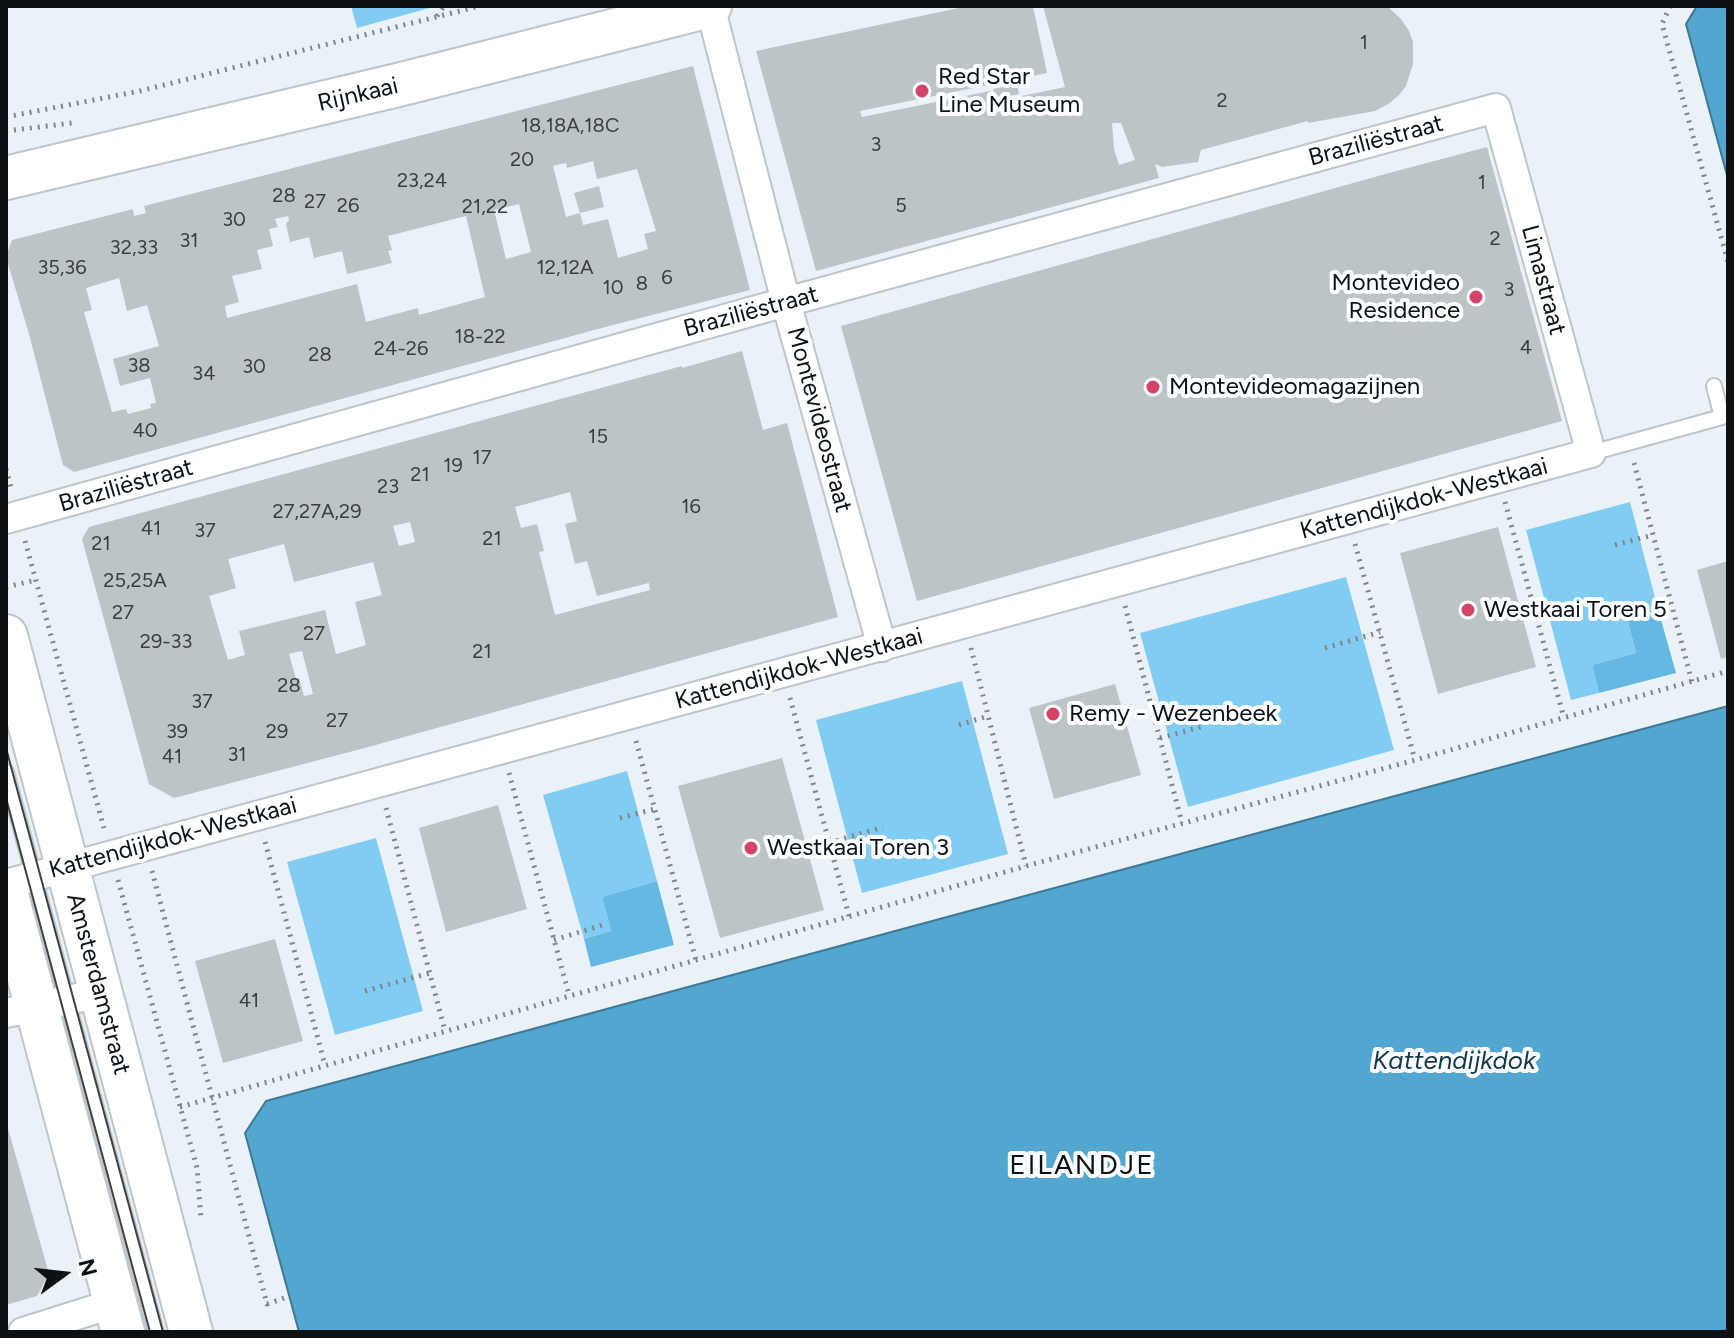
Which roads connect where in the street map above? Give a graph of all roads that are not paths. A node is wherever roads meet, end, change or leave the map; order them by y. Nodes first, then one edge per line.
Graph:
1 (710, 6) edge
2 (1496, 108) joint
3 (6, 178) edge
4 (786, 302) junction
5 (1714, 386) dead end
6 (1591, 453) junction
7 (12, 518) edge
8 (6, 636) edge
9 (882, 647) junction
10 (6, 772) edge
11 (35, 879) edge
12 (6, 884) edge
13 (11, 933) edge
14 (53, 1003) edge
15 (119, 1318) edge
16 (23, 1332) edge
17 (156, 1332) edge
18 (191, 1332) edge

1 - 3 street, Rijnkaai
1 - 4 street, Montevideostraat
2 - 4 street, Braziliëstraat
2 - 6 street, Limastraat
4 - 7 street, Braziliëstraat
4 - 9 street, Montevideostraat
5 - 6 lane
6 - 9 street, Kattendijkdok-Westkaai
8 - 11 street, Amsterdamstraat
9 - 11 street, Kattendijkdok-Westkaai
10 - 11 lane
11 - 12 street, Kattendijkdok-Westkaai
11 - 13 street, Amsterdamstraat
11 - 14 street, Amsterdamstraat
13 - 14 street, Amsterdamstraat
14 - 15 street, Amsterdamstraat
14 - 17 lane
14 - 18 street, Amsterdamstraat
15 - 16 street

